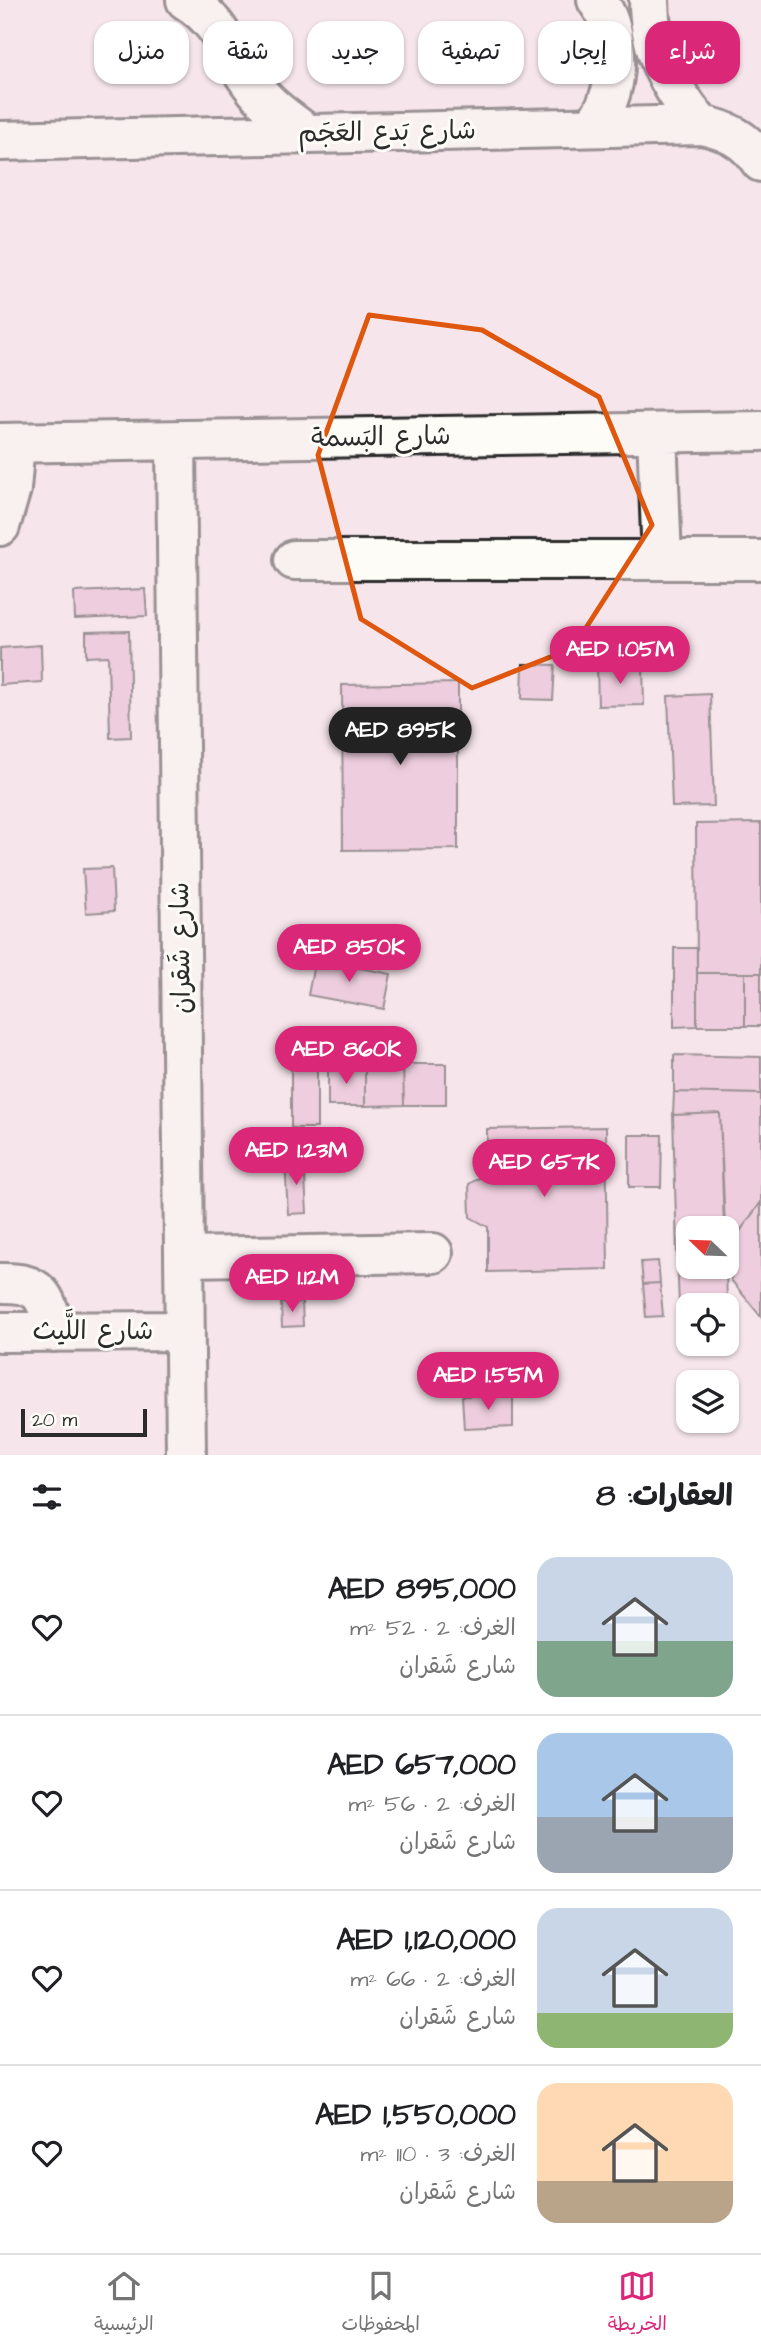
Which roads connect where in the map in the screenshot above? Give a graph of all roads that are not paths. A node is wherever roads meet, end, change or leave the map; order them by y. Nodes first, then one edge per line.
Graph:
1 (186, 0) edge
2 (597, 0) edge
3 (649, 0) edge
4 (701, 125) junction
5 (593, 127) junction
6 (306, 134) junction
7 (0, 141) edge
8 (761, 162) edge
9 (761, 431) edge
10 (657, 433) junction
11 (176, 441) junction
12 (7, 443) edge
13 (1, 521) edge
14 (294, 560) dead end
15 (662, 560) junction
16 (761, 561) edge
17 (433, 1253) dead end
18 (185, 1257) junction
19 (0, 1283) edge
20 (185, 1331) junction
21 (0, 1332) edge
22 (54, 1332) junction
23 (186, 1455) edge

1 - 6 street
2 - 5 street
3 - 4 street
4 - 5 street, شارع بَدع العَجَم
4 - 8 street, شارع بَدع العَجَم
5 - 6 street, شارع بَدع العَجَم
6 - 7 street, شارع بَدع العَجَم
9 - 10 street, شارع البَسمة
10 - 11 street, شارع البَسمة
10 - 15 street
11 - 12 street, شارع البَسمة
11 - 18 street, شارع شَقران
12 - 13 street
14 - 15 street
15 - 16 street
17 - 18 street
18 - 20 street, شارع شَقران
19 - 22 street
20 - 22 street, شارع اللَّيث
20 - 23 street, شارع شَقران
21 - 22 street, شارع اللَّيث

